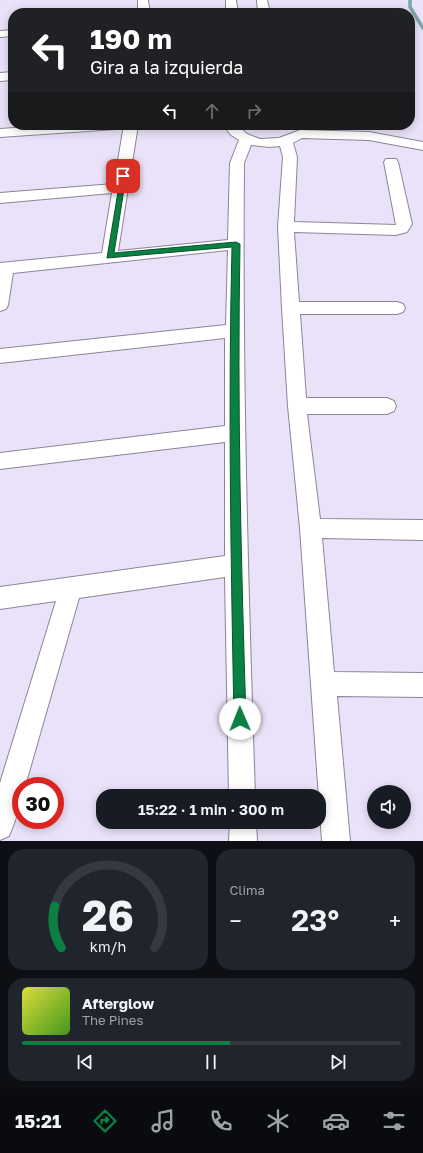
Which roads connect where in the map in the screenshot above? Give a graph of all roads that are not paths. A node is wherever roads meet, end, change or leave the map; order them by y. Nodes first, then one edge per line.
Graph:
1 (44, 130) edge
2 (130, 130) edge
3 (234, 130) edge
4 (352, 130) edge
5 (0, 133) edge
6 (297, 134) edge
7 (369, 136) junction
8 (246, 139) junction
9 (423, 146) edge
10 (391, 162) dead end
11 (121, 188) junction
12 (0, 198) edge
13 (286, 227) junction
14 (236, 244) junction
15 (109, 256) junction
16 (3, 269) edge
17 (0, 305) edge
18 (290, 308) junction
19 (397, 308) dead end
20 (234, 331) junction
21 (0, 356) edge
22 (297, 406) junction
23 (387, 406) dead end
24 (236, 433) junction
25 (0, 461) edge
26 (311, 528) junction
27 (423, 530) edge
28 (236, 565) junction
29 (71, 588) junction
30 (0, 598) edge
31 (324, 684) junction
32 (423, 684) edge
33 (242, 789) edge
34 (0, 827) edge
35 (243, 829) edge
36 (243, 841) edge
37 (336, 841) edge

1 - 5 street
2 - 11 street
3 - 8 street
4 - 7 street
6 - 7 street
6 - 8 street
6 - 13 street
7 - 9 street
8 - 14 street
10 - 13 street
11 - 12 street
11 - 15 street
13 - 18 street
14 - 15 street
14 - 20 street
15 - 16 street
16 - 17 street
18 - 19 street
18 - 22 street
20 - 21 street
20 - 24 street
22 - 23 street
22 - 26 street
24 - 25 street
24 - 28 street
26 - 27 street
26 - 31 street
28 - 29 street
28 - 33 street
29 - 30 street
29 - 34 street
31 - 32 street
31 - 37 street
35 - 36 street

